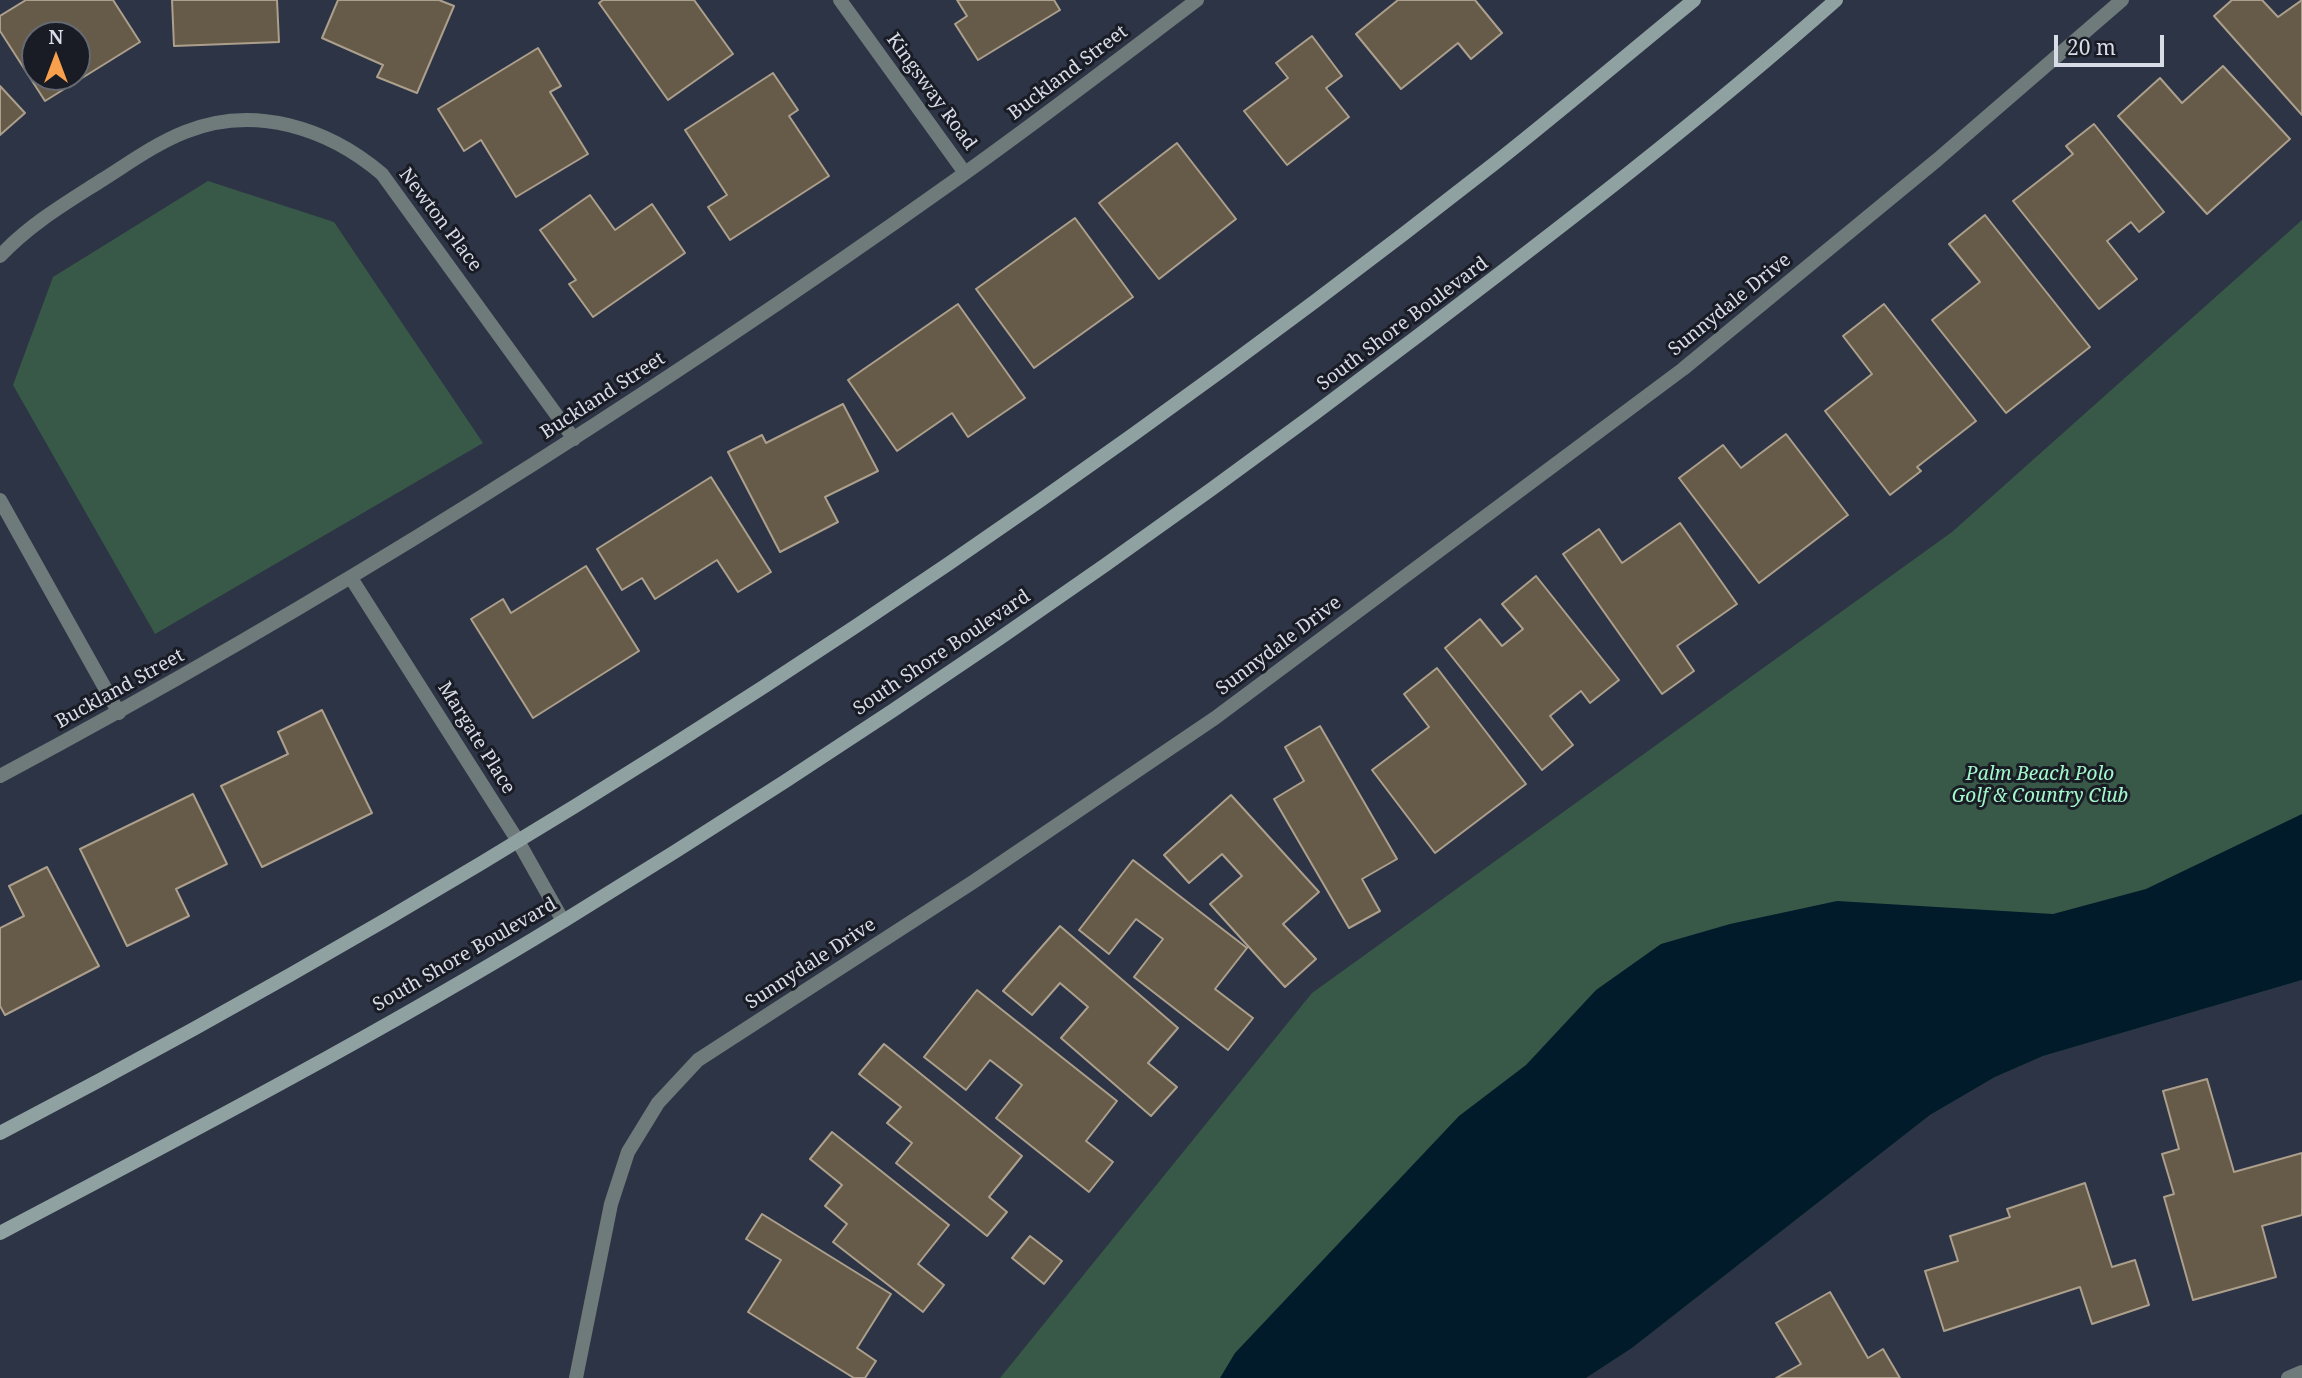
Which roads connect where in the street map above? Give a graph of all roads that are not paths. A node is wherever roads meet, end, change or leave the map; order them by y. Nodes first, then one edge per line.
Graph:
1 (841, 0) edge
2 (1197, 0) edge
3 (1693, 0) edge
4 (1836, 0) edge
5 (2122, 0) edge
6 (965, 173) junction
7 (0, 256) edge
8 (575, 439) junction
9 (0, 500) edge
10 (351, 578) junction
11 (120, 713) junction
12 (0, 776) edge
13 (518, 841) junction
14 (564, 921) junction
15 (0, 1133) edge
16 (0, 1233) edge
17 (2302, 1372) edge
18 (576, 1378) edge
19 (2288, 1378) edge

1 - 6 street, Kingsway Road
2 - 6 street, Buckland Street
3 - 13 street
4 - 14 street, South Shore Boulevard
5 - 18 street, Sunnydale Drive
6 - 8 street, Buckland Street
7 - 8 street, Newton Place
8 - 10 street, Buckland Street
9 - 11 street
10 - 11 street, Buckland Street
10 - 13 street, Margate Place
11 - 12 street, Buckland Street
13 - 14 street, Margate Place
13 - 15 street
14 - 16 street, South Shore Boulevard
17 - 19 street

